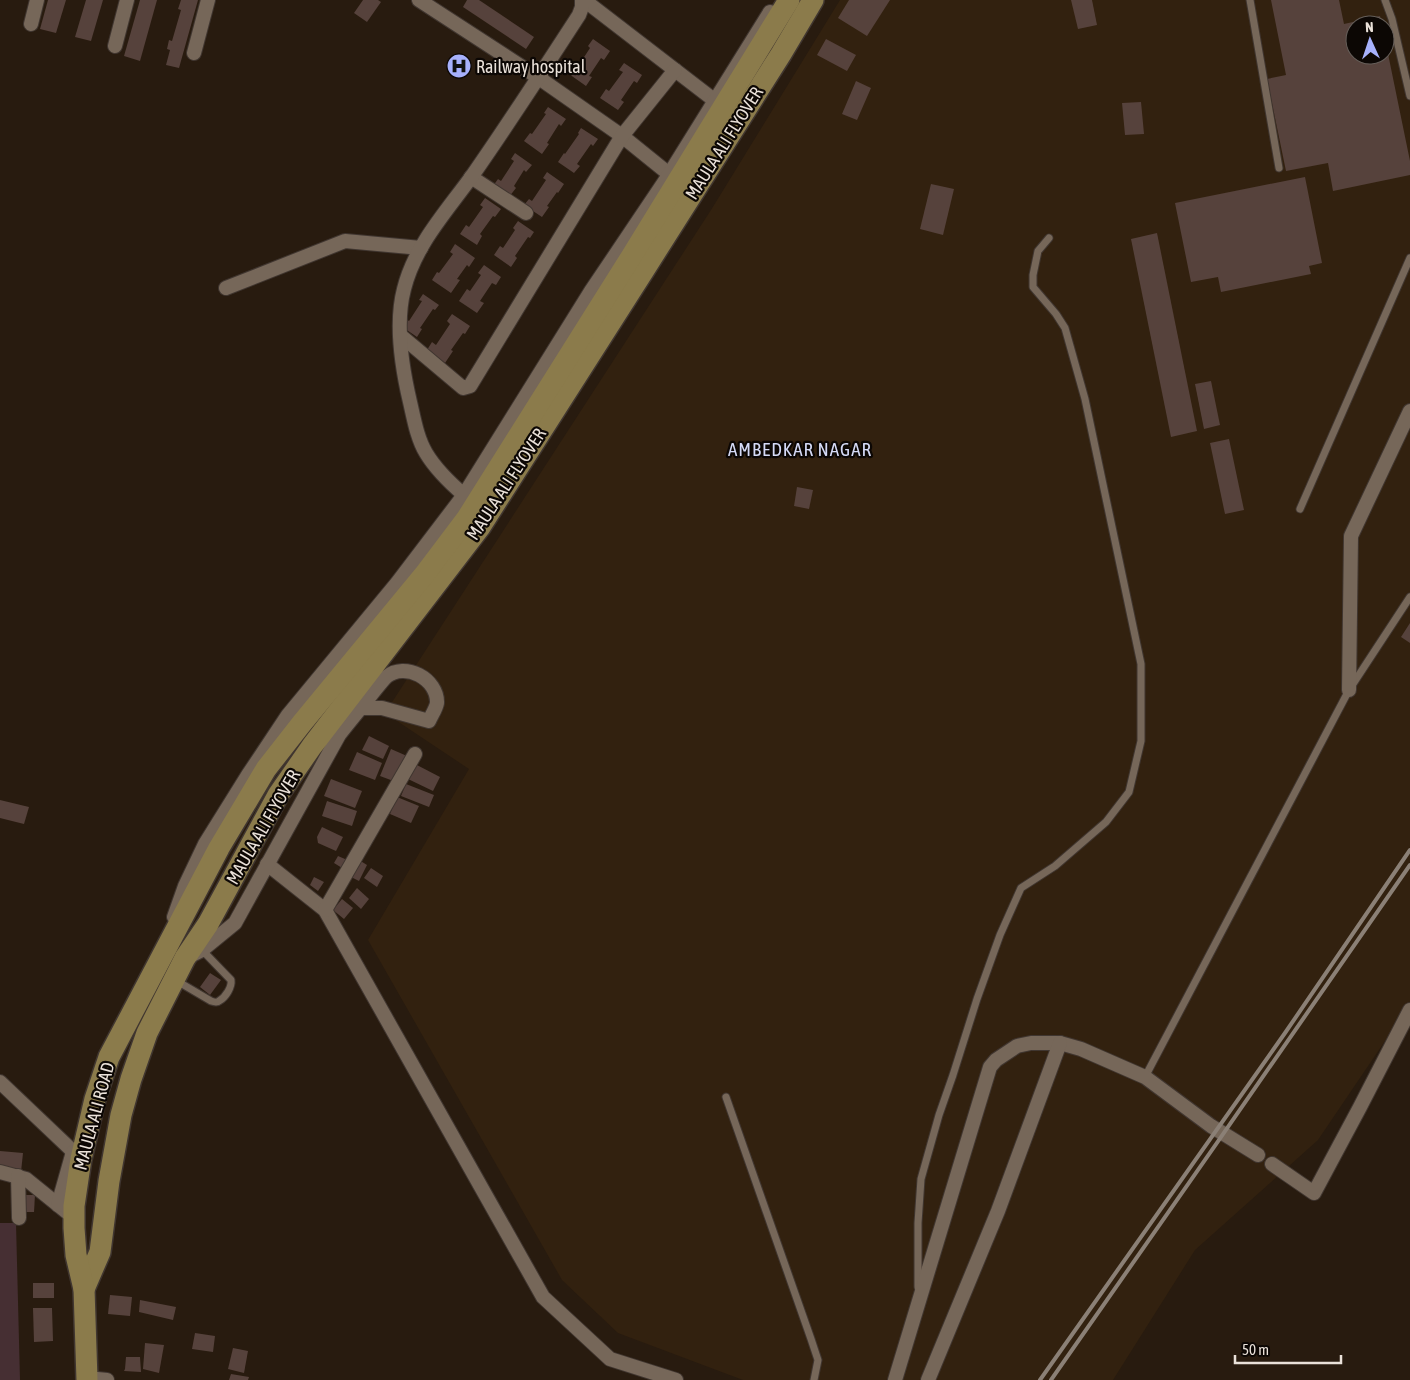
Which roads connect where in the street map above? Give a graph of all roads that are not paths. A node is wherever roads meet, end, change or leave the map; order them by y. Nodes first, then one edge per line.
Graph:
1 (37, 0) edge
2 (127, 0) edge
3 (208, 0) edge
4 (419, 0) edge
5 (583, 0) edge
6 (778, 0) edge
7 (789, 0) edge
8 (813, 0) edge
9 (1250, 0) edge
10 (1385, 0) edge
11 (31, 24) dead end
12 (115, 46) dead end
13 (194, 53) dead end
14 (675, 70) junction
15 (539, 78) junction
16 (1410, 96) edge
17 (714, 100) junction
18 (622, 136) junction
19 (1279, 168) dead end
20 (669, 174) junction
21 (471, 177) junction
22 (526, 214) dead end
23 (1049, 238) dead end
24 (421, 248) junction
25 (1410, 258) edge
26 (226, 288) dead end
27 (400, 336) junction
28 (1410, 411) edge
29 (464, 494) junction
30 (1300, 509) dead end
31 (1410, 598) edge
32 (1349, 690) junction
33 (361, 708) junction
34 (415, 754) dead end
35 (267, 864) junction
36 (325, 910) junction
37 (194, 954) junction
38 (162, 956) junction
39 (175, 979) junction
40 (141, 994) junction
41 (162, 1004) junction
42 (1410, 1010) edge
43 (1060, 1043) junction
44 (1145, 1077) junction
45 (0, 1082) edge
46 (726, 1097) dead end
47 (93, 1108) junction
48 (121, 1114) junction
49 (77, 1155) junction
50 (1258, 1155) dead end
51 (1272, 1164) dead end
52 (0, 1172) edge
53 (18, 1176) junction
54 (66, 1211) junction
55 (18, 1218) dead end
56 (84, 1289) junction
57 (918, 1307) junction
58 (94, 1379) edge
59 (676, 1380) edge
60 (814, 1380) edge
61 (896, 1380) edge
62 (928, 1380) edge

1 - 11 street
2 - 12 street
3 - 13 street
4 - 15 street
5 - 14 street
5 - 15 street
6 - 17 street
7 - 38 main road, MAULA ALI FLYOVER
8 - 37 main road, MAULA ALI FLYOVER
9 - 19 lane
10 - 16 lane
14 - 17 street
14 - 18 street
15 - 18 street
15 - 21 street
17 - 20 street
18 - 20 street
18 - 27 street
20 - 29 street
21 - 22 street
21 - 24 street
23 - 57 lane
24 - 26 street
24 - 27 street
25 - 30 lane
27 - 29 street
28 - 32 street
29 - 38 street
31 - 32 lane
32 - 44 lane
33 - 33 street
33 - 35 street
34 - 36 street
35 - 36 street
35 - 37 street
36 - 59 street
37 - 39 main road, MAULA ALI ROAD
37 - 39 lane
38 - 40 main road, MAULA ALI ROAD
39 - 41 main road, MAULA ALI ROAD
40 - 41 main road
40 - 47 main road, MAULA ALI ROAD
41 - 48 main road, MAULA ALI ROAD
42 - 51 street
43 - 44 street
43 - 57 street
43 - 62 street
44 - 50 street
45 - 49 street
46 - 60 lane
47 - 48 main road
47 - 49 main road, MAULA ALI ROAD
48 - 56 main road, MAULA ALI ROAD
49 - 54 main road, MAULA ALI ROAD
52 - 53 street
53 - 54 street
53 - 55 street
54 - 56 main road, MAULA ALI ROAD
56 - 58 main road, MAULA ALI ROAD
57 - 61 street

